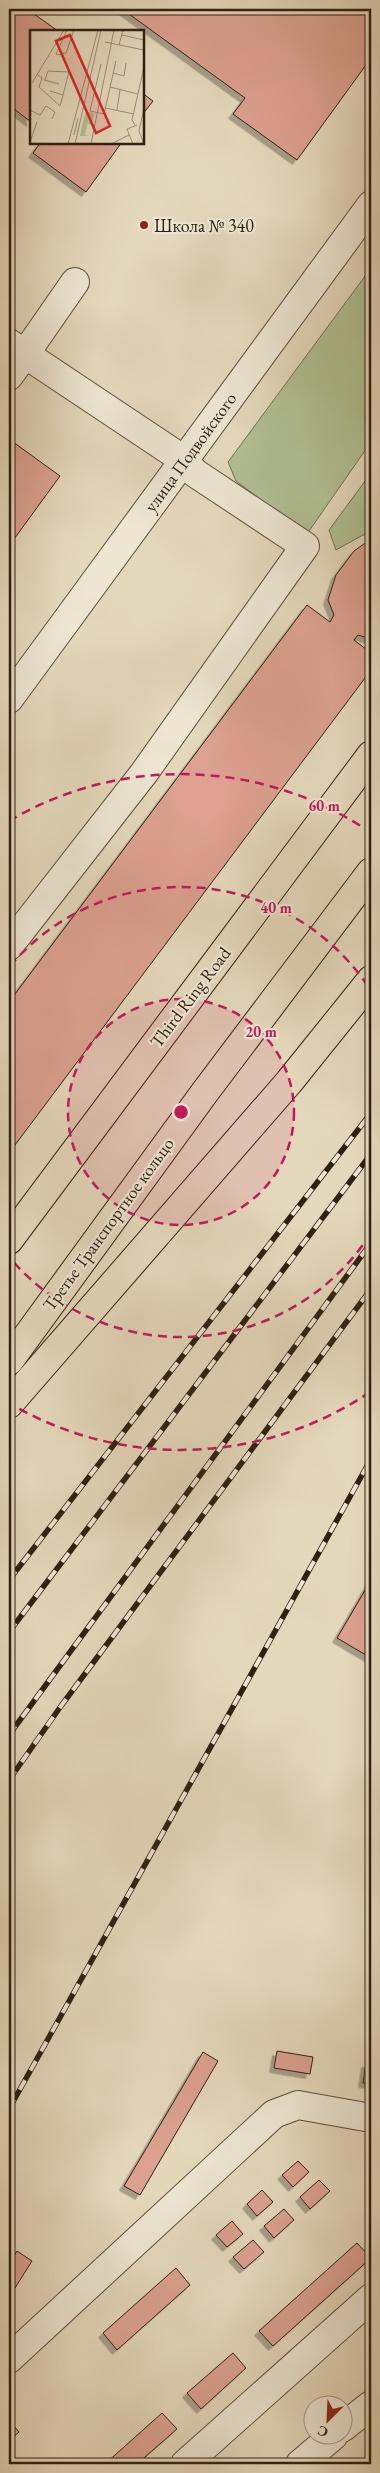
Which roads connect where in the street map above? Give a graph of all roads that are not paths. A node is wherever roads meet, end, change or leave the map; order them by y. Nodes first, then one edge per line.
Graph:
1 (371, 205) edge
2 (75, 282) dead end
3 (17, 348) edge
4 (9, 376) edge
5 (184, 460) junction
6 (9, 699) edge
7 (371, 755) edge
8 (371, 872) edge
9 (9, 946) edge
10 (371, 980) edge
11 (9, 1240) edge
12 (9, 1362) edge
13 (9, 1404) edge
14 (371, 2118) edge
15 (371, 2298) edge
16 (9, 2359) edge
17 (371, 2405) edge
18 (352, 2420) edge
19 (321, 2446) edge
20 (185, 2464) edge
21 (300, 2464) edge

1 - 5 street, улица Подвойского
2 - 3 street
3 - 4 street
3 - 5 street
5 - 6 street, улица Подвойского
5 - 9 street
7 - 11 main road, Third Ring Road
8 - 12 main road, Третье Транспортное кольцо
10 - 13 main road
14 - 16 street
15 - 20 street
17 - 18 street
19 - 21 street

